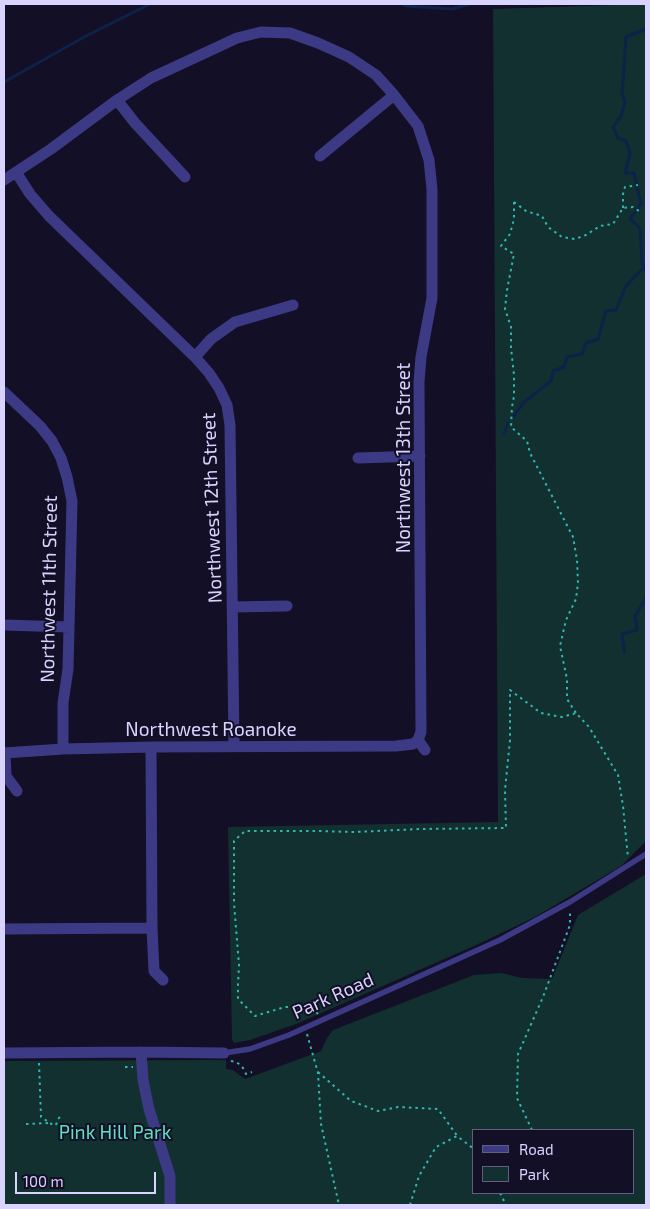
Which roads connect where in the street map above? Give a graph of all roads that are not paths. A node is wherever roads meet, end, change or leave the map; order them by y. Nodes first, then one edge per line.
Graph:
1 (394, 95) junction
2 (117, 100) junction
3 (320, 156) dead end
4 (16, 172) junction
5 (185, 177) dead end
6 (4, 180) edge
7 (293, 304) dead end
8 (195, 356) junction
9 (4, 392) edge
10 (420, 456) junction
11 (358, 458) dead end
12 (287, 606) dead end
13 (232, 607) junction
14 (4, 625) edge
15 (69, 627) junction
16 (418, 740) junction
17 (234, 746) junction
18 (151, 747) junction
19 (63, 749) junction
20 (425, 750) dead end
21 (4, 753) edge
22 (17, 791) dead end
23 (646, 854) edge
24 (152, 928) junction
25 (4, 929) edge
26 (163, 980) dead end
27 (141, 1052) junction
28 (4, 1053) edge
29 (224, 1058) joint
30 (170, 1205) edge

1 - 2 street, Northwest 13th Street
1 - 3 street
1 - 10 street, Northwest 13th Street
2 - 4 street, Northwest 13th Street
2 - 5 street
4 - 6 street, Northwest 13th Street
4 - 8 street, Northwest 12th Street
7 - 8 street
8 - 13 street, Northwest 12th Street
9 - 15 street, Northwest 11th Street
10 - 11 street
10 - 16 street, Northwest 13th Street
12 - 13 street
13 - 17 street, Northwest 12th Street
14 - 15 street
15 - 19 street, Northwest 11th Street
16 - 17 street, Northwest Roanoke
16 - 20 street
17 - 18 street, Northwest Roanoke
18 - 19 street, Northwest Roanoke
18 - 24 street
19 - 21 street, Northwest Roanoke
21 - 22 street
23 - 29 lane, Park Road
24 - 25 street
24 - 26 street
27 - 28 street, Park Road
27 - 29 street, Park Road
27 - 30 street

